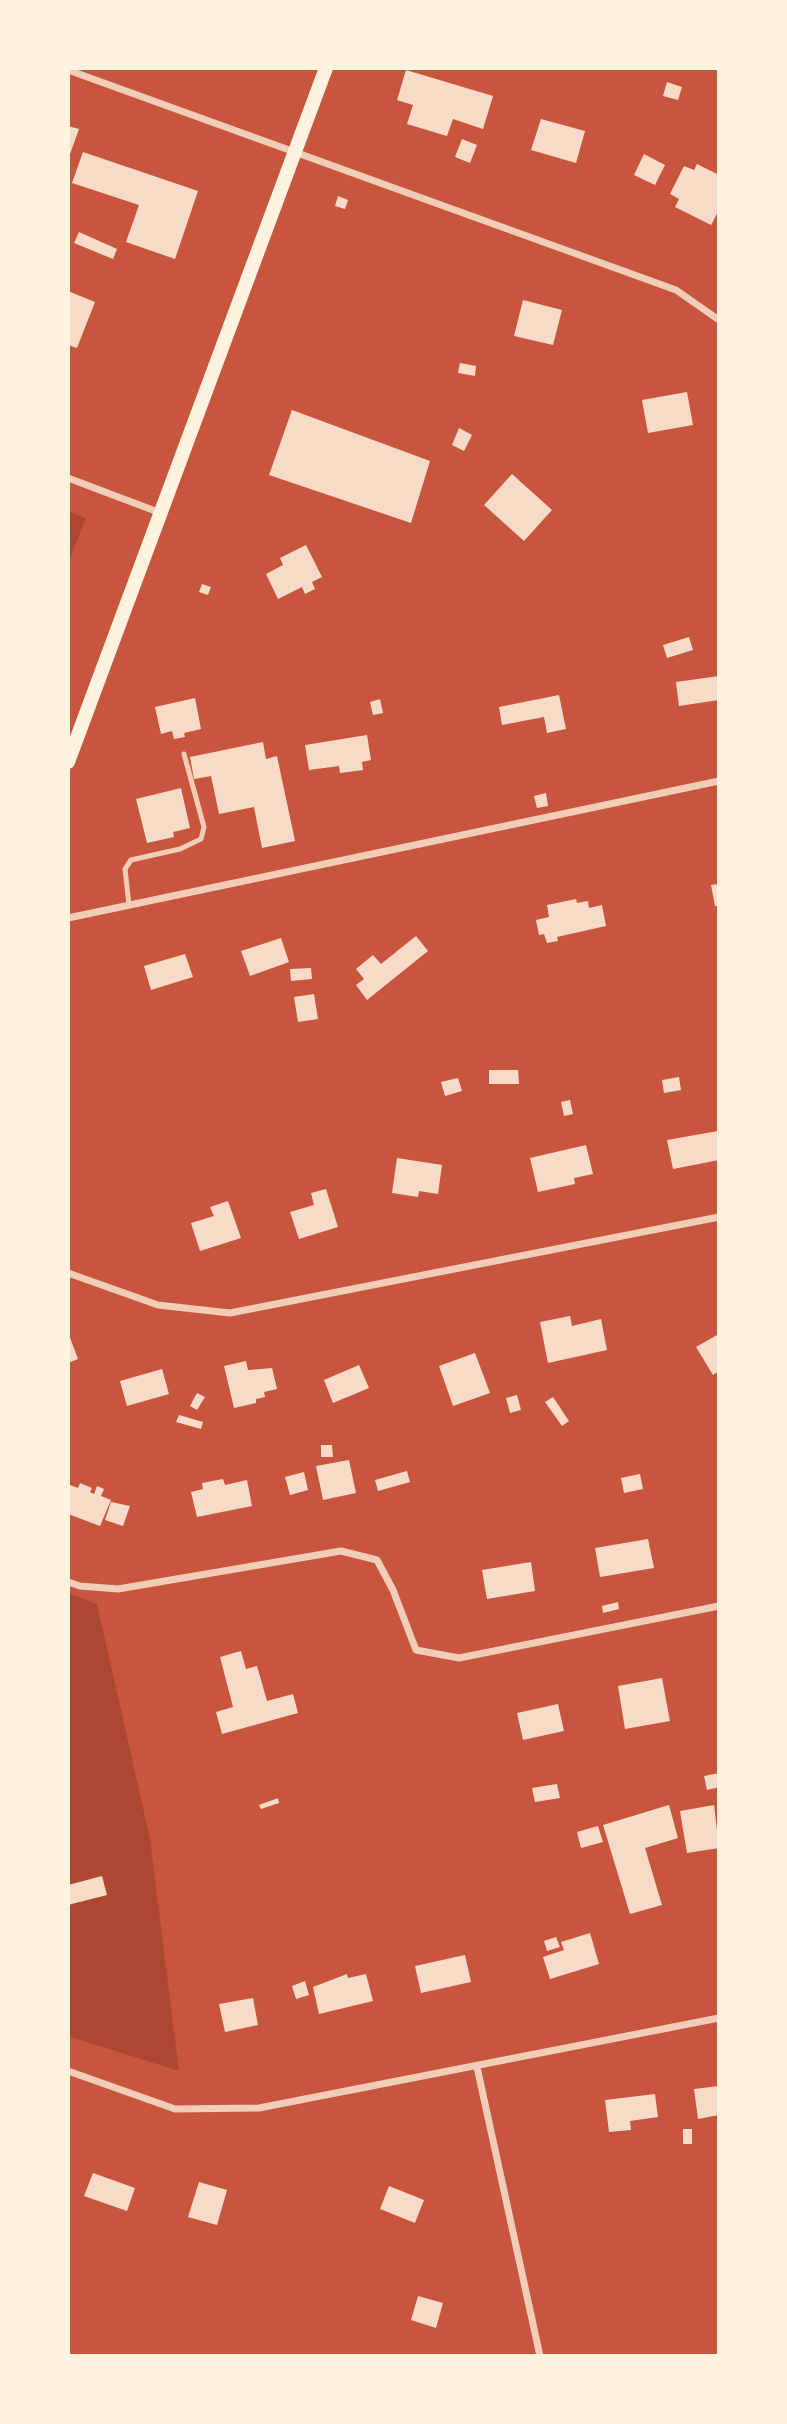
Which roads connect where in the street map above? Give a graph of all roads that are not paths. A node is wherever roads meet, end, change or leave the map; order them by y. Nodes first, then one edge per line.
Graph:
1 (326, 68) edge
2 (68, 70) edge
3 (294, 152) junction
4 (719, 320) edge
5 (68, 478) edge
6 (158, 512) junction
7 (184, 754) dead end
8 (68, 762) edge
9 (719, 781) edge
10 (129, 905) junction
11 (68, 918) edge
12 (719, 1217) edge
13 (68, 1273) edge
14 (68, 1582) edge
15 (719, 1606) edge
16 (719, 2018) edge
17 (477, 2067) junction
18 (68, 2071) edge
19 (540, 2356) edge

1 - 3 main road
2 - 3 street
3 - 4 street
3 - 6 main road
5 - 6 street
6 - 8 main road
7 - 10 lane
9 - 10 street
10 - 11 street
12 - 13 street
14 - 15 street
16 - 17 street
17 - 18 street
17 - 19 street

